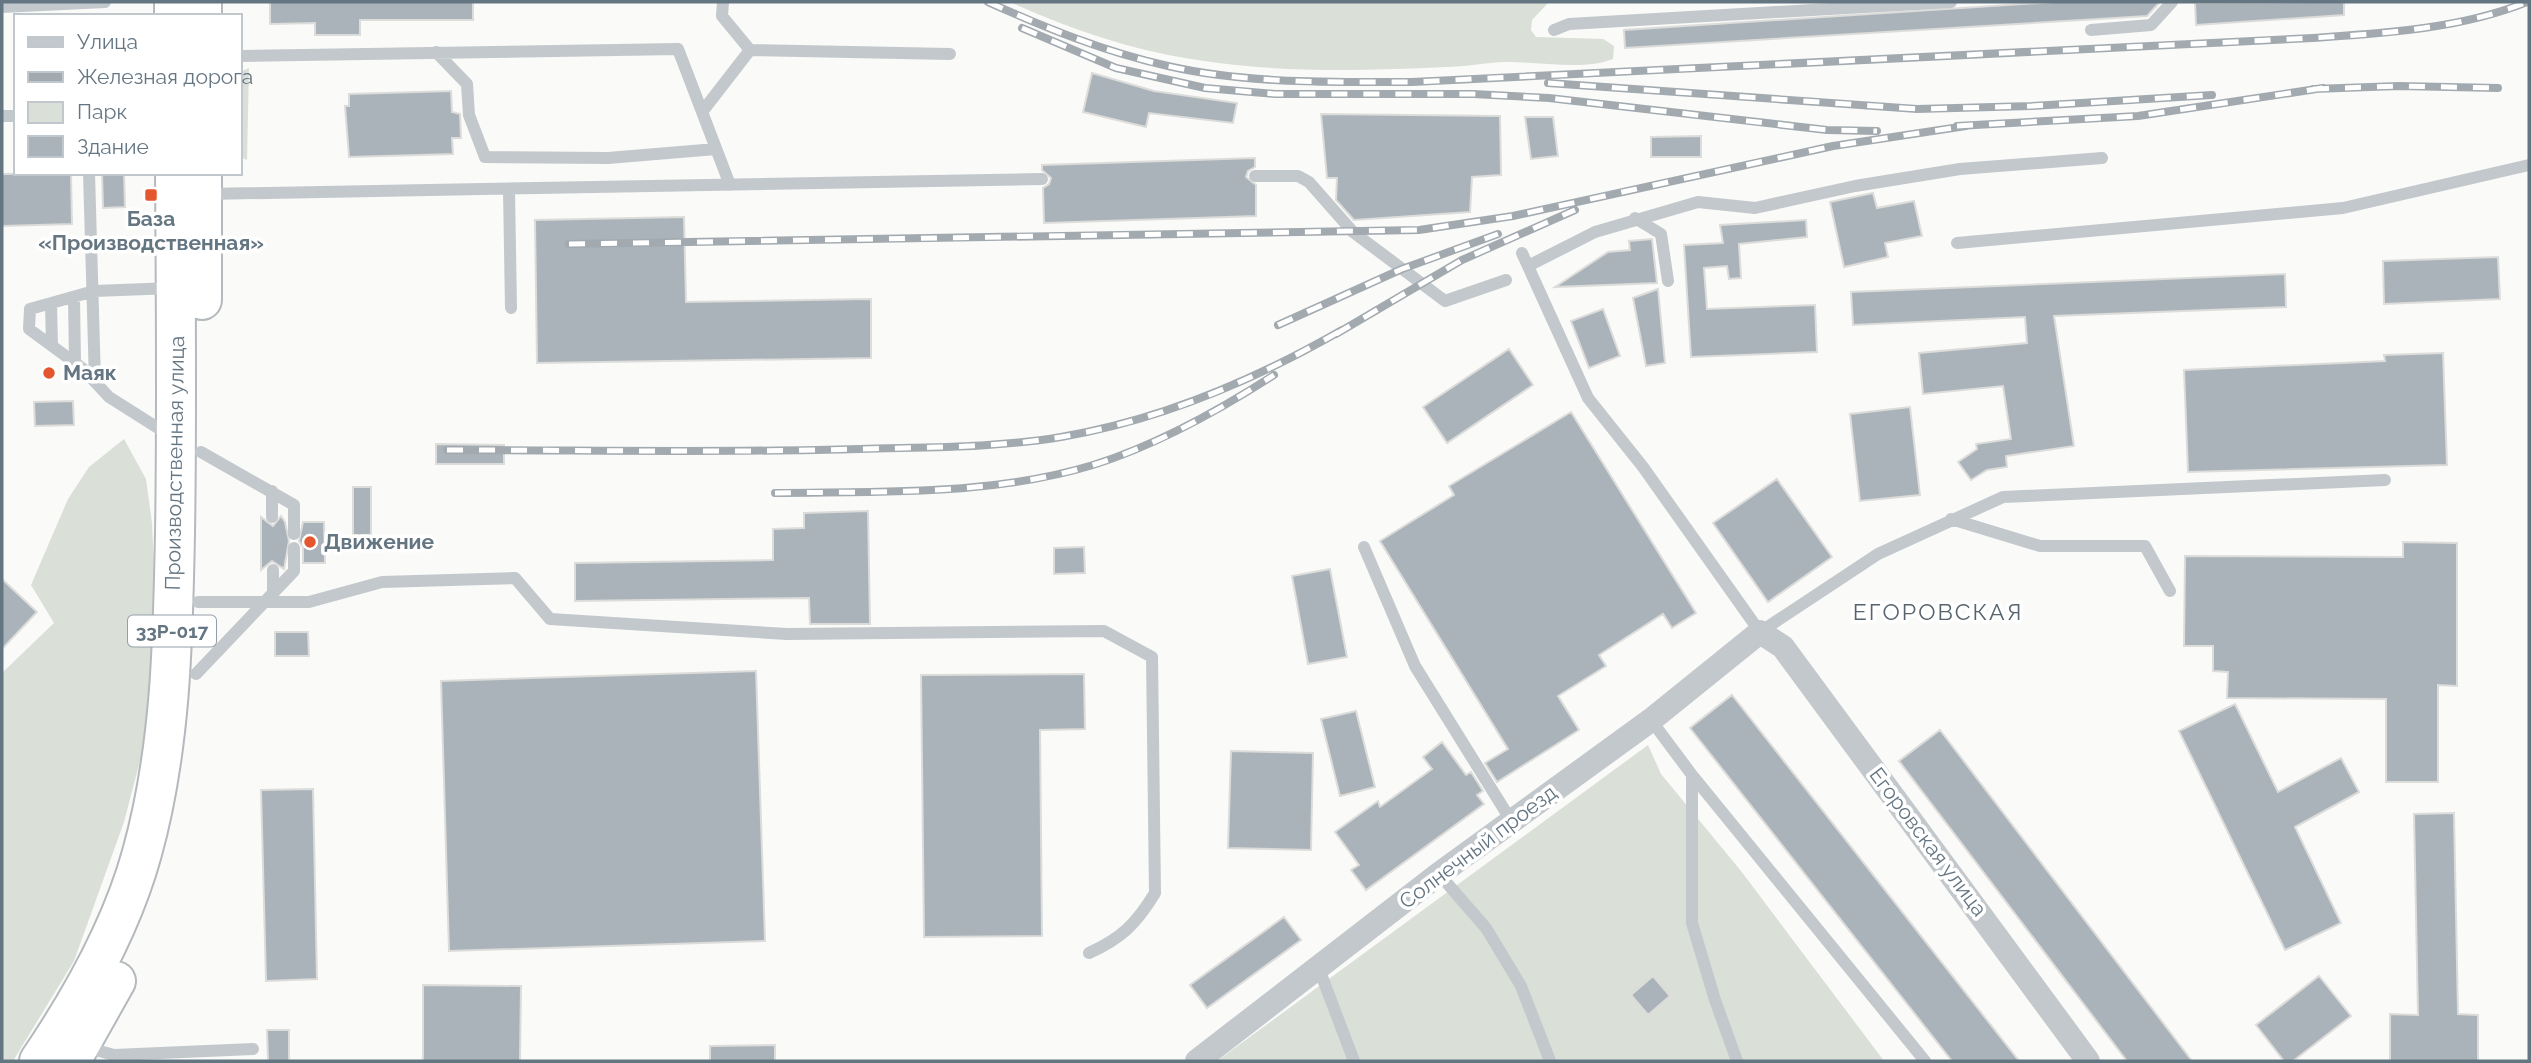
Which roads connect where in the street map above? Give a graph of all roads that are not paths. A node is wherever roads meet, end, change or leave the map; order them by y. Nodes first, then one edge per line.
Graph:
1 (105, 2) edge
2 (723, 2) edge
3 (1951, 2) edge
4 (2172, 2) edge
5 (2, 7) edge
6 (1554, 30) dead end
7 (2091, 30) dead end
8 (750, 50) junction
9 (436, 51) junction
10 (950, 54) dead end
11 (242, 56) edge
12 (702, 112) junction
13 (716, 149) junction
14 (2102, 158) dead end
15 (2529, 166) edge
16 (89, 175) edge
17 (1255, 176) dead end
18 (1042, 179) dead end
19 (193, 180) edge
20 (730, 185) junction
21 (509, 190) junction
22 (1636, 218) junction
23 (189, 241) junction
24 (1957, 243) dead end
25 (1522, 253) dead end
26 (1528, 266) junction
27 (1506, 280) dead end
28 (1668, 281) dead end
29 (177, 288) junction
30 (94, 291) junction
31 (74, 297) junction
32 (51, 303) junction
33 (511, 308) dead end
34 (52, 346) junction
35 (75, 363) junction
36 (95, 381) junction
37 (189, 446) junction
38 (2385, 480) dead end
39 (272, 491) junction
40 (272, 517) dead end
41 (1951, 519) junction
42 (294, 534) dead end
43 (1364, 547) dead end
44 (294, 548) dead end
45 (273, 570) dead end
46 (2170, 590) dead end
47 (269, 597) junction
48 (198, 602) junction
49 (1759, 632) junction
50 (196, 674) junction
51 (1651, 720) junction
52 (1692, 775) junction
53 (1511, 822) junction
54 (1439, 874) junction
55 (1088, 953) dead end
56 (1319, 969) junction
57 (253, 1049) dead end
58 (83, 1056) edge
59 (39, 1061) edge
60 (1197, 1061) edge
61 (1354, 1061) edge
62 (1550, 1061) edge
63 (1737, 1061) edge
64 (1925, 1061) edge
65 (2088, 1061) edge

1 - 5 lane
2 - 8 lane
3 - 6 lane
4 - 7 lane
8 - 10 lane
8 - 12 lane
9 - 11 lane
9 - 12 lane
9 - 13 lane
12 - 13 lane
13 - 20 lane
14 - 22 lane
15 - 24 lane
16 - 30 lane
17 - 27 lane
18 - 20 lane
19 - 21 lane
19 - 23 highway, Производственная улица / 33Р-017
20 - 21 lane
21 - 33 lane
22 - 26 lane
22 - 28 lane
23 - 29 highway, Производственная улица / 33Р-017
23 - 37 highway, Производственная улица / 33Р-017
25 - 26 lane
26 - 49 lane
29 - 30 lane
29 - 37 highway, Производственная улица / 33Р-017
30 - 31 lane
30 - 36 lane
31 - 32 lane
31 - 35 lane
32 - 34 lane
32 - 34 lane
34 - 35 lane
35 - 36 lane
36 - 37 lane
37 - 39 lane
37 - 48 highway, Производственная улица / 33Р-017
37 - 59 highway, Производственная улица / 33Р-017
38 - 41 lane
39 - 40 lane
39 - 42 lane
41 - 46 lane
41 - 49 lane
43 - 53 lane
44 - 47 lane
45 - 47 lane
47 - 48 lane
47 - 50 lane
47 - 55 lane
48 - 50 highway, Производственная улица / 33Р-017
49 - 51 street, Солнечный проезд
49 - 65 street, Егоровская улица
50 - 58 highway, Производственная улица / 33Р-017
51 - 52 lane
51 - 53 street, Солнечный проезд
52 - 63 lane
52 - 64 lane
53 - 54 street, Солнечный проезд
54 - 56 street, Солнечный проезд
54 - 62 lane
56 - 60 street, Солнечный проезд
56 - 61 lane
57 - 58 lane

